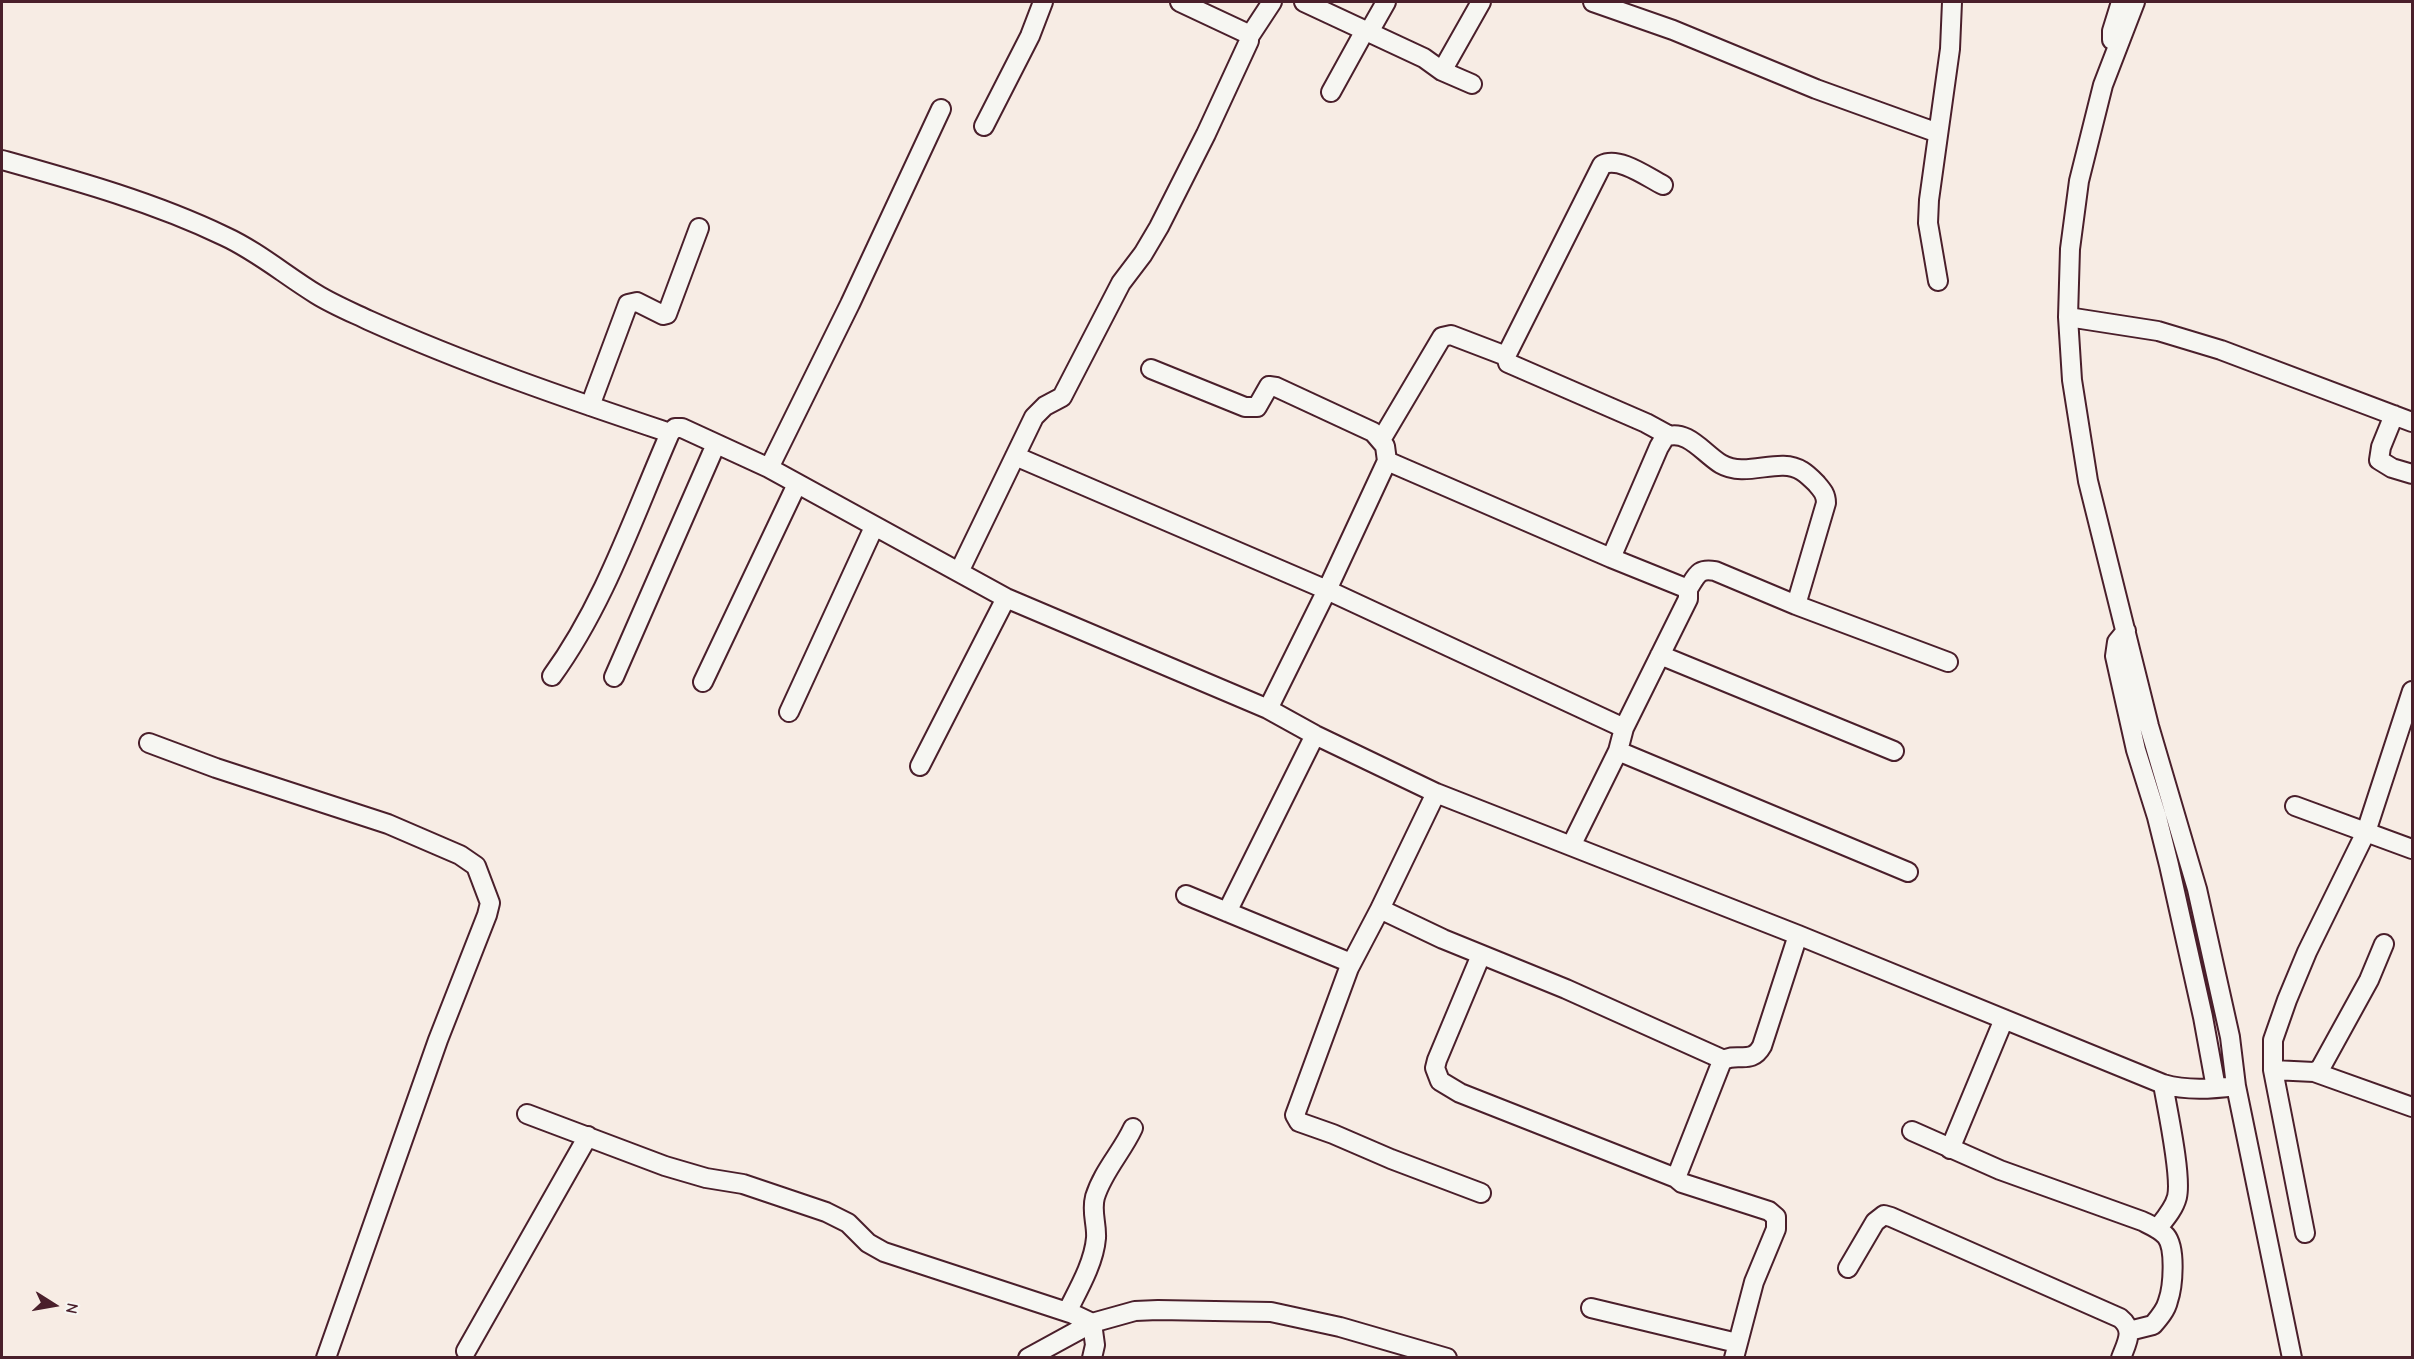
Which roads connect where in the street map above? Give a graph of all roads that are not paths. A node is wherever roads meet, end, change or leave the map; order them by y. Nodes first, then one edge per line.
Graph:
1 (1043, 2) edge
2 (1180, 2) edge
3 (1272, 2) edge
4 (1304, 2) edge
5 (1386, 2) edge
6 (1481, 2) edge
7 (1593, 2) edge
8 (1952, 2) edge
9 (2121, 2) edge
10 (2135, 2) edge
11 (1369, 32) junction
12 (1249, 37) junction
13 (2116, 53) junction
14 (1442, 71) junction
15 (1472, 84) dead end
16 (1331, 92) dead end
17 (941, 109) dead end
18 (984, 126) dead end
19 (1938, 133) junction
20 (2, 160) edge
21 (1663, 185) dead end
22 (699, 228) dead end
23 (1938, 281) dead end
24 (2068, 317) junction
25 (1506, 357) junction
26 (1151, 369) dead end
27 (590, 406) junction
28 (2394, 415) junction
29 (2412, 422) edge
30 (670, 433) junction
31 (1668, 435) junction
32 (1381, 441) junction
33 (716, 444) junction
34 (1015, 456) junction
35 (1387, 461) junction
36 (770, 468) junction
37 (2412, 474) edge
38 (797, 484) junction
39 (874, 526) junction
40 (1611, 558) junction
41 (959, 572) junction
42 (1688, 589) junction
43 (1327, 590) junction
44 (1006, 598) junction
45 (1796, 605) junction
46 (2126, 631) junction
47 (1660, 655) junction
48 (1948, 662) dead end
49 (552, 676) dead end
50 (614, 678) dead end
51 (703, 682) dead end
52 (2412, 691) edge
53 (1269, 709) junction
54 (789, 712) dead end
55 (1624, 729) junction
56 (1315, 735) junction
57 (149, 743) dead end
58 (1618, 751) junction
59 (1894, 751) dead end
60 (920, 766) dead end
61 (1436, 793) junction
62 (2295, 806) dead end
63 (2366, 832) junction
64 (1571, 846) junction
65 (2412, 849) edge
66 (1908, 872) dead end
67 (1186, 895) dead end
68 (1380, 909) junction
69 (1227, 912) junction
70 (1798, 935) junction
71 (2384, 944) dead end
72 (1481, 956) junction
73 (1351, 963) junction
74 (2004, 1019) junction
75 (1724, 1060) junction
76 (2272, 1070) junction
77 (2314, 1072) junction
78 (2163, 1084) junction
79 (2236, 1086) junction
80 (2216, 1088) junction
81 (2412, 1107) edge
82 (528, 1114) dead end
83 (1133, 1128) dead end
84 (1912, 1131) dead end
85 (588, 1136) junction
86 (1950, 1149) junction
87 (1676, 1178) junction
88 (1481, 1193) dead end
89 (2157, 1229) junction
90 (2305, 1233) dead end
91 (1848, 1268) dead end
92 (1591, 1308) dead end
93 (1067, 1312) junction
94 (1092, 1323) junction
95 (2129, 1331) junction
96 (1735, 1350) edge
97 (466, 1351) dead end
98 (327, 1358) edge
99 (1028, 1358) edge
100 (1092, 1358) edge
101 (1447, 1358) edge
102 (2121, 1358) edge
103 (2292, 1358) edge

1 - 18 street
2 - 12 street
3 - 12 street
4 - 11 street
5 - 11 street
6 - 14 street
7 - 19 street
8 - 19 street
9 - 13 street
10 - 13 street
11 - 14 street
11 - 16 street
12 - 34 street
13 - 24 street
14 - 15 street
17 - 36 street
19 - 23 street
20 - 27 street
21 - 25 street
22 - 27 street
24 - 28 street
24 - 46 street
25 - 31 street
25 - 32 street
26 - 32 street
27 - 30 street
28 - 29 street
28 - 37 street
30 - 33 street
30 - 49 street
31 - 40 street
31 - 45 street
32 - 35 street
33 - 36 street
33 - 50 street
34 - 41 street
34 - 43 street
35 - 40 street
35 - 43 street
36 - 38 street
38 - 39 street
38 - 51 street
39 - 41 street
39 - 54 street
40 - 42 street
41 - 44 street
42 - 45 street
42 - 47 street
43 - 53 street
43 - 55 street
44 - 53 street
44 - 60 street
45 - 48 street
46 - 79 street
46 - 80 street
47 - 55 street
47 - 59 street
52 - 63 street
53 - 56 street
55 - 58 street
56 - 61 street
56 - 69 street
57 - 98 street
58 - 64 street
58 - 66 street
61 - 64 street
61 - 68 street
62 - 63 street
63 - 65 street
63 - 76 street
64 - 70 street
67 - 69 street
68 - 72 street
68 - 73 street
69 - 73 street
70 - 74 street
70 - 75 street
71 - 77 street
72 - 75 street
72 - 87 street
73 - 88 street
74 - 78 street
74 - 86 street
75 - 87 street
76 - 77 street
76 - 90 street
77 - 81 street
78 - 80 street
78 - 89 street
79 - 80 street
79 - 103 street
82 - 85 street
83 - 93 street
84 - 86 street
85 - 93 street
85 - 97 street
86 - 89 street
87 - 96 street
89 - 95 street
91 - 95 street
92 - 96 street
93 - 94 street
94 - 99 street
94 - 100 street
94 - 101 street
95 - 102 street

